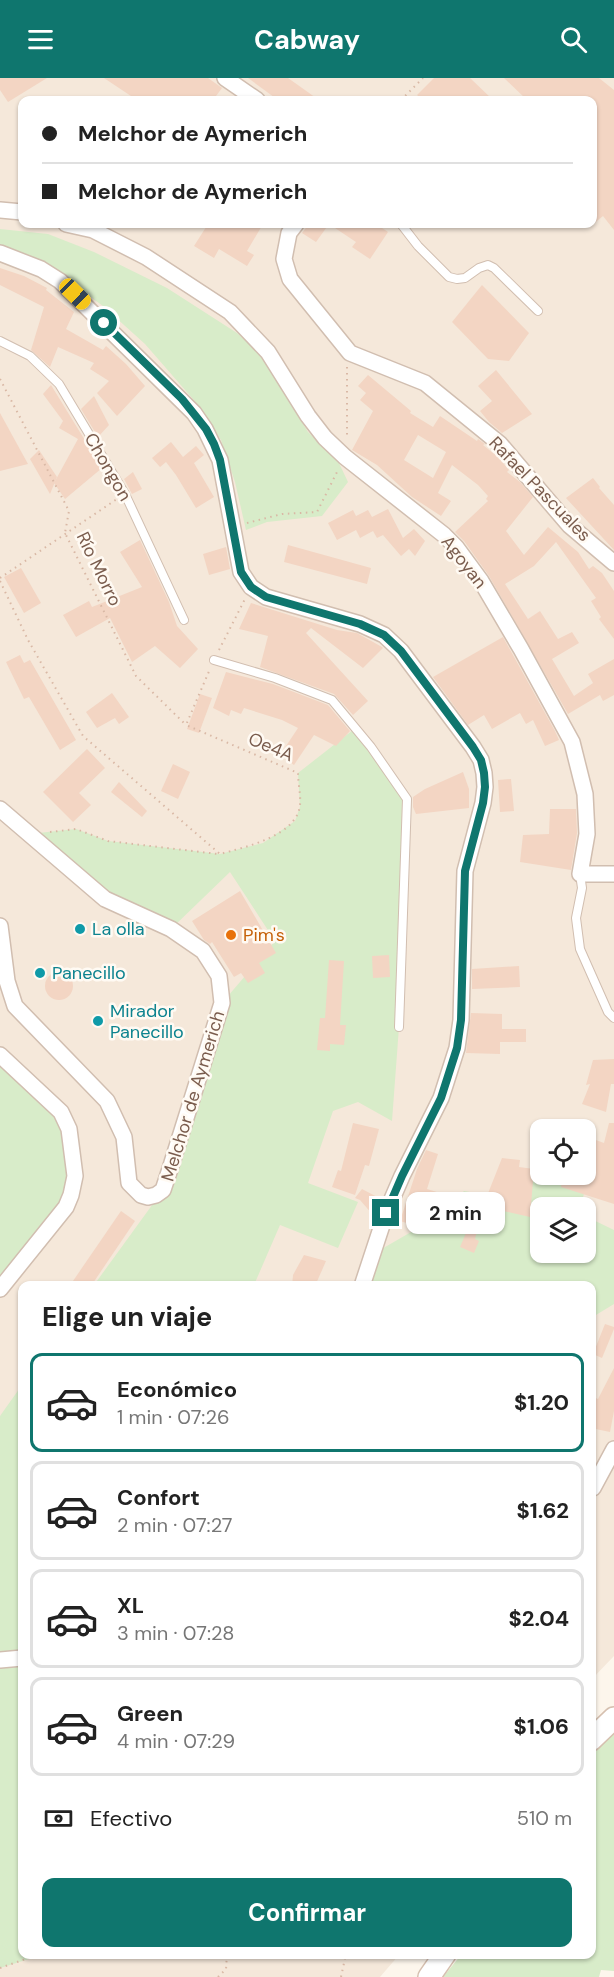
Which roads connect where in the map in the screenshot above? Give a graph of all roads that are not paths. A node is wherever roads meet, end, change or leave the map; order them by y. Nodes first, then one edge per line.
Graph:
1 (225, 78) edge
2 (251, 96) edge
3 (0, 210) edge
4 (18, 212) edge
5 (84, 228) edge
6 (293, 228) edge
7 (404, 228) edge
8 (0, 253) edge
9 (538, 311) dead end
10 (0, 341) edge
11 (614, 563) edge
12 (184, 620) dead end
13 (214, 660) road end
14 (0, 809) edge
15 (580, 874) junction
16 (614, 874) edge
17 (0, 926) edge
18 (614, 1018) edge
19 (399, 1027) dead end
20 (0, 1055) edge
21 (364, 1281) edge
22 (0, 1289) edge
23 (614, 1449) edge
24 (596, 1482) edge
25 (18, 1658) edge
26 (0, 1660) edge
27 (614, 1718) edge
28 (596, 1735) edge
29 (442, 1959) edge
30 (429, 1977) edge

1 - 2 street
3 - 4 street
5 - 15 street, Agoyan
6 - 11 street, Rafael Pascuales
7 - 9 lane
8 - 21 street
10 - 12 lane, Chongon
13 - 19 lane
14 - 17 street, Melchor de Aymerich
15 - 16 street
15 - 18 lane, Agoyan
20 - 22 street
23 - 24 street
25 - 26 street
27 - 28 street
29 - 30 street

